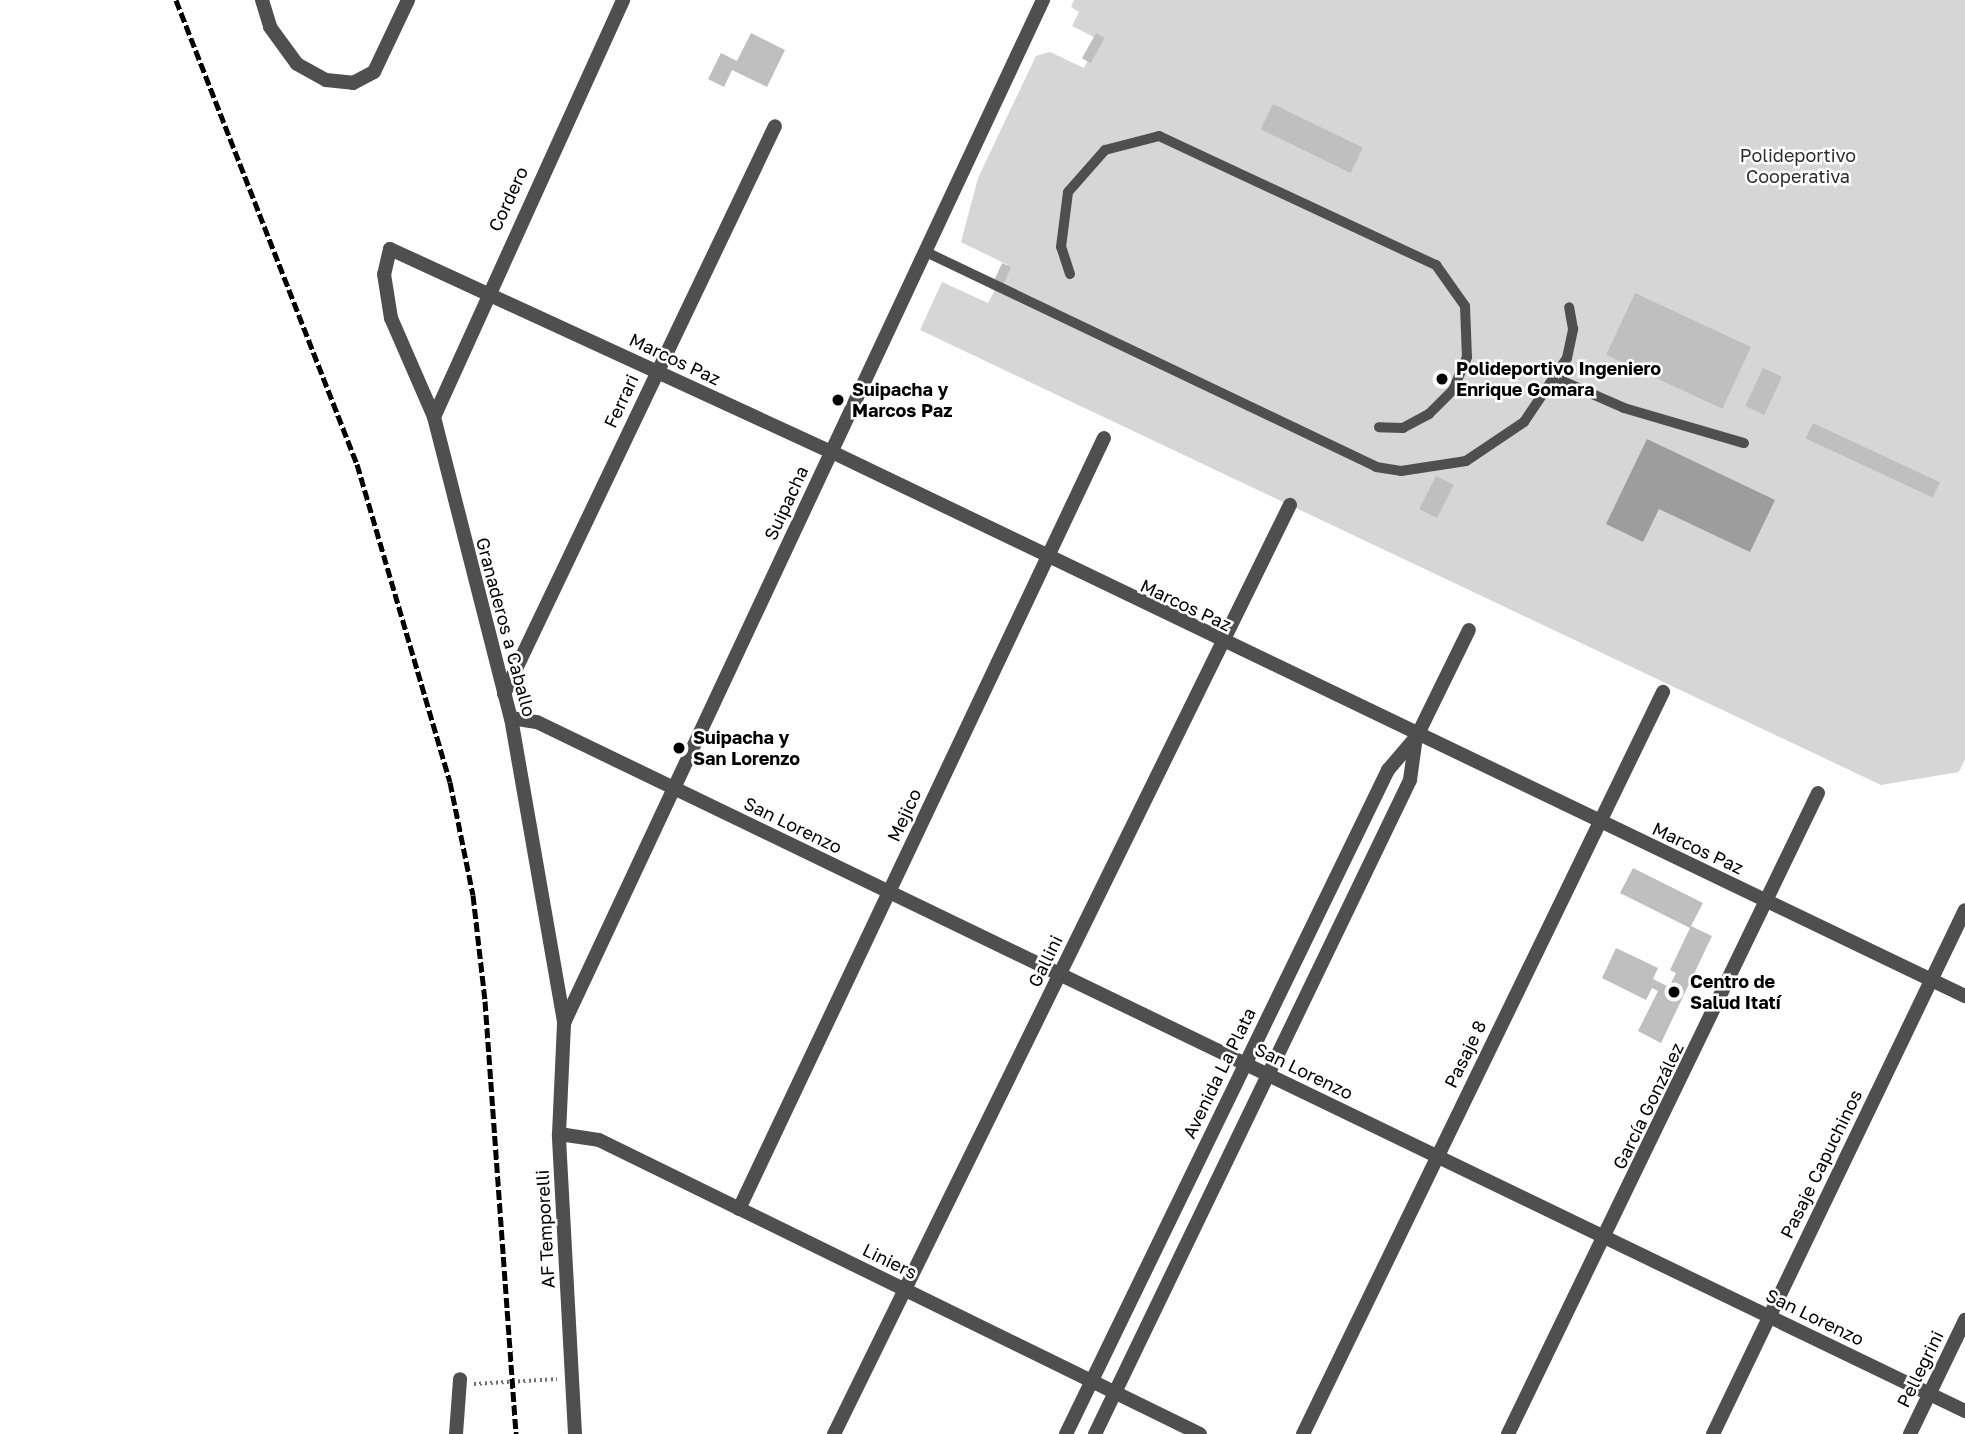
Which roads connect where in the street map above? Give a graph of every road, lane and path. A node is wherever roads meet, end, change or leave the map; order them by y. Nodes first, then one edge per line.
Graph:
1 (262, 0) edge
2 (408, 0) edge
3 (622, 0) edge
4 (1044, 0) edge
5 (775, 126) dead end
6 (390, 249) joint
7 (926, 252) junction
8 (1070, 274) dead end
9 (485, 293) junction
10 (1569, 307) dead end
11 (656, 371) junction
12 (1558, 379) junction
13 (434, 417) junction
14 (1379, 427) dead end
15 (1104, 438) dead end
16 (1744, 443) dead end
17 (832, 452) junction
18 (1290, 505) dead end
19 (1045, 560) junction
20 (1469, 630) dead end
21 (1222, 644) junction
22 (1663, 692) dead end
23 (503, 694) junction
24 (510, 718) junction
25 (1416, 736) junction
26 (673, 788) junction
27 (1818, 793) dead end
28 (1600, 823) junction
29 (889, 892) junction
30 (1769, 903) junction
31 (1965, 910) edge
32 (1060, 974) junction
33 (1931, 980) junction
34 (1965, 996) edge
35 (564, 1023) junction
36 (1245, 1064) junction
37 (1268, 1075) junction
38 (559, 1135) junction
39 (1437, 1157) junction
40 (739, 1209) junction
41 (1605, 1237) junction
42 (905, 1290) junction
43 (1769, 1317) junction
44 (1965, 1320) edge
45 (573, 1376) junction
46 (460, 1380) joint
47 (1092, 1381) junction
48 (1115, 1393) junction
49 (1929, 1394) junction
50 (1965, 1411) edge
51 (456, 1434) edge
52 (575, 1434) edge
53 (834, 1434) edge
54 (1066, 1434) edge
55 (1095, 1434) edge
56 (1200, 1434) edge
57 (1303, 1434) edge
58 (1508, 1434) edge
59 (1713, 1434) edge
60 (1910, 1434) edge

1 - 2 street
3 - 9 street, Cordero
4 - 7 street, Suipacha
5 - 11 street, Ferrari
6 - 9 street, Marcos Paz
6 - 13 street, Granaderos a Caballo
7 - 12 lane
7 - 17 street, Suipacha
8 - 14 lane
9 - 11 street, Marcos Paz
9 - 13 street, Cordero
10 - 12 lane
11 - 17 street, Marcos Paz
11 - 23 street, Ferrari
12 - 16 lane
13 - 23 street, Granaderos a Caballo
15 - 19 street, Mejico
17 - 19 street, Marcos Paz
17 - 26 street, Suipacha
18 - 21 street, Gallini
19 - 21 street, Marcos Paz
19 - 29 street, Mejico
20 - 25 street, Avenida La Plata
21 - 25 street, Marcos Paz
21 - 32 street, Gallini
22 - 28 street, Pasaje 8
23 - 24 street, Granaderos a Caballo
24 - 26 street, San Lorenzo
24 - 35 street, Granaderos a Caballo
25 - 28 street, Marcos Paz
25 - 36 street, Avenida La Plata
25 - 37 street, Avenida La Plata
26 - 29 street, San Lorenzo
26 - 35 street, Suipacha
27 - 30 street, García González
28 - 30 street, Marcos Paz
28 - 39 street, Pasaje 8
29 - 32 street, San Lorenzo
29 - 40 street, Mejico
30 - 33 street, Marcos Paz
30 - 41 street, García González
31 - 33 street, Pasaje Capuchinos
32 - 36 street, San Lorenzo
32 - 42 street, Gallini
33 - 34 street, Marcos Paz
33 - 43 street, Pasaje Capuchinos
35 - 38 street, AF Temporelli
36 - 37 street, San Lorenzo
36 - 47 street, Avenida La Plata
37 - 39 street, San Lorenzo
37 - 48 street, Avenida La Plata
38 - 40 street, Liniers
38 - 45 street, AF Temporelli
39 - 41 street, San Lorenzo
39 - 57 street, Pasaje 8
40 - 42 street, Liniers
41 - 43 street, San Lorenzo
41 - 58 street, García González
42 - 47 street, Liniers
42 - 53 street, Gallini
43 - 49 street, San Lorenzo
43 - 59 street, Pasaje Capuchinos
44 - 49 street, Pellegrini
45 - 46 path
45 - 52 street, AF Temporelli
46 - 51 street
47 - 48 street, Liniers
47 - 54 street, Avenida La Plata
48 - 55 street, Avenida La Plata
48 - 56 street, Liniers
49 - 50 street, San Lorenzo
49 - 60 street, Pellegrini

